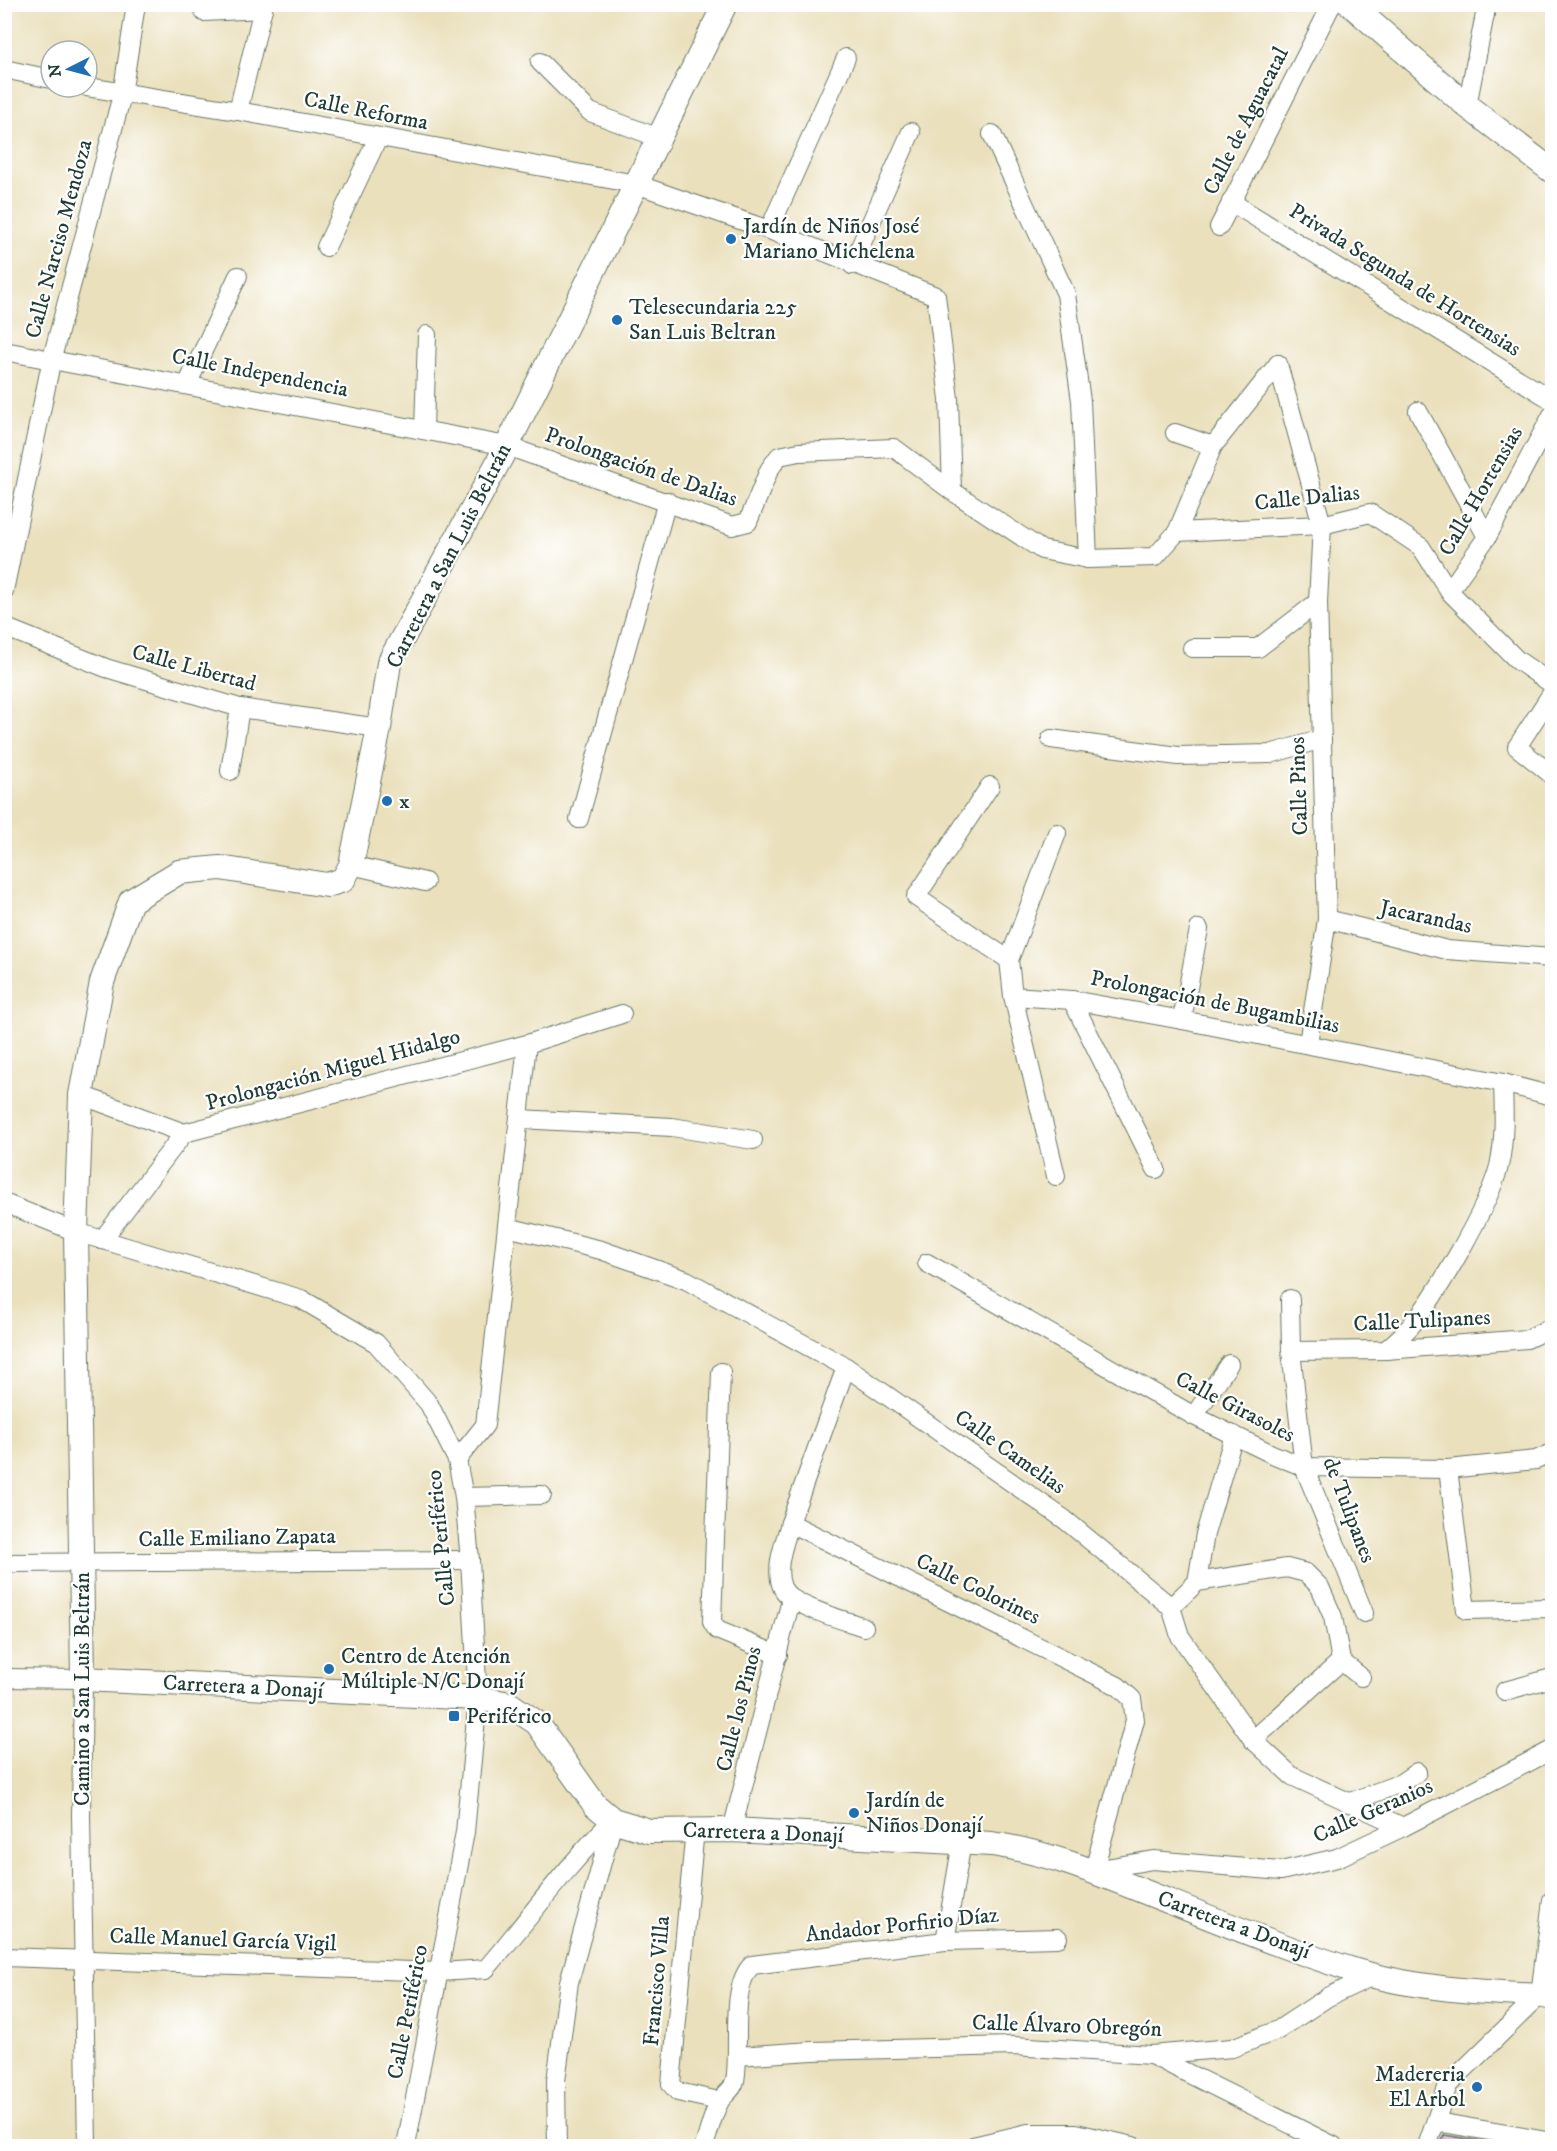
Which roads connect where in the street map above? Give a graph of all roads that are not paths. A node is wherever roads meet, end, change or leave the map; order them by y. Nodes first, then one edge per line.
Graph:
1 (136, 4) edge
2 (725, 4) edge
3 (1332, 4) edge
4 (1350, 4) edge
5 (1487, 4) edge
6 (263, 7) edge
7 (204, 12) dead end
8 (846, 58) dead end
9 (540, 62) dead end
10 (4, 69) edge
11 (39, 76) edge
12 (99, 89) edge
13 (122, 94) junction
14 (1467, 106) junction
15 (238, 111) junction
16 (911, 132) dead end
17 (992, 134) dead end
18 (378, 138) junction
19 (659, 138) junction
20 (1552, 171) edge
21 (636, 184) junction
22 (1231, 202) junction
23 (1219, 226) dead end
24 (769, 230) junction
25 (326, 247) dead end
26 (852, 265) junction
27 (238, 276) dead end
28 (427, 334) dead end
29 (4, 351) edge
30 (52, 358) junction
31 (188, 383) junction
32 (1552, 400) edge
33 (1418, 411) dead end
34 (1552, 415) edge
35 (424, 430) junction
36 (1175, 433) dead end
37 (507, 446) junction
38 (1213, 446) junction
39 (952, 491) junction
40 (667, 501) junction
41 (1322, 525) junction
42 (1177, 532) junction
43 (1487, 537) junction
44 (1088, 559) junction
45 (4, 591) edge
46 (1449, 591) junction
47 (1318, 602) junction
48 (4, 627) edge
49 (1192, 648) dead end
50 (1552, 684) edge
51 (1552, 693) edge
52 (240, 708) junction
53 (379, 728) junction
54 (1051, 740) dead end
55 (1322, 740) junction
56 (230, 771) dead end
57 (1552, 775) edge
58 (990, 786) dead end
59 (579, 819) dead end
60 (1057, 833) dead end
61 (351, 864) junction
62 (425, 882) dead end
63 (1327, 919) junction
64 (1199, 929) dead end
65 (1552, 958) edge
66 (1009, 960) junction
67 (1012, 996) junction
68 (1072, 1000) junction
69 (622, 1014) dead end
70 (1182, 1020) junction
71 (528, 1044) junction
72 (1308, 1044) junction
73 (1503, 1083) junction
74 (81, 1095) junction
75 (1552, 1096) edge
76 (519, 1119) junction
77 (184, 1133) junction
78 (753, 1140) dead end
79 (1156, 1169) dead end
80 (1056, 1176) dead end
81 (4, 1203) edge
82 (507, 1227) junction
83 (76, 1233) junction
84 (102, 1240) junction
85 (927, 1263) dead end
86 (1290, 1299) dead end
87 (1552, 1327) edge
88 (1386, 1350) junction
89 (1291, 1351) junction
90 (1229, 1364) dead end
91 (846, 1366) junction
92 (721, 1372) dead end
93 (1194, 1416) junction
94 (1234, 1435) junction
95 (1552, 1453) edge
96 (457, 1460) junction
97 (1304, 1467) junction
98 (1448, 1469) junction
99 (542, 1495) dead end
100 (464, 1497) junction
101 (790, 1523) junction
102 (470, 1560) junction
103 (4, 1563) edge
104 (83, 1564) junction
105 (1197, 1582) junction
106 (791, 1600) junction
107 (1171, 1607) junction
108 (1551, 1608) edge
109 (1364, 1613) dead end
110 (864, 1628) dead end
111 (778, 1654) junction
112 (1341, 1661) junction
113 (1361, 1677) dead end
114 (4, 1678) edge
115 (1552, 1678) edge
116 (83, 1679) junction
117 (1505, 1691) dead end
118 (478, 1698) junction
119 (1253, 1740) junction
120 (1552, 1750) edge
121 (1417, 1772) dead end
122 (1348, 1803) junction
123 (613, 1820) junction
124 (1403, 1827) junction
125 (695, 1829) junction
126 (732, 1830) junction
127 (962, 1842) junction
128 (1094, 1870) junction
129 (1552, 1901) edge
130 (1058, 1938) dead end
131 (945, 1941) junction
132 (4, 1957) edge
133 (85, 1958) junction
134 (440, 1972) junction
135 (1377, 1974) junction
136 (1546, 1997) edge
137 (1151, 2055) junction
138 (737, 2056) junction
139 (719, 2101) junction
140 (1437, 2122) junction
141 (1552, 2142) edge
142 (87, 2146) edge
143 (406, 2146) edge
144 (557, 2146) edge
145 (704, 2146) edge
146 (973, 2146) edge
147 (1133, 2146) edge
148 (1334, 2146) edge
149 (1427, 2146) edge

1 - 13 street, Calle Narciso Mendoza
2 - 19 main road, Carretera a San Luis Beltrán
3 - 22 street, Calle de Aguacatal
4 - 14 main road
5 - 14 street
6 - 7 street
6 - 15 street
8 - 24 street
9 - 19 street
10 - 11 street
12 - 13 street, Calle Reforma
13 - 15 street, Calle Reforma
13 - 30 street, Calle Narciso Mendoza
14 - 20 main road
15 - 18 street, Calle Reforma
16 - 26 street
17 - 44 street
18 - 21 street, Calle Reforma
18 - 25 street
19 - 21 main road, Carretera a San Luis Beltrán
21 - 24 street, Calle Reforma
21 - 37 main road, Carretera a San Luis Beltrán
22 - 23 street, Calle de Aguacatal
22 - 32 street, Privada Segunda de Hortensias
24 - 26 street, Calle Reforma
26 - 39 street, Calle Reforma
27 - 31 street
28 - 35 street
29 - 30 street, Calle Independencia
30 - 31 street, Calle Independencia
30 - 45 street, Calle Narciso Mendoza
31 - 35 street, Calle Independencia
33 - 43 street
34 - 43 street, Calle Hortensias
35 - 37 street, Calle Independencia
36 - 38 street
37 - 40 street, Prolongación de Dalias
37 - 53 main road, Carretera a San Luis Beltrán
38 - 41 street, Calle Pinos
38 - 42 street, Prolongación de Dalias
39 - 40 street, Prolongación de Dalias
39 - 44 street, Prolongación de Dalias
40 - 59 street
41 - 42 street, Calle Dalias
41 - 46 street, Calle Dalias
41 - 47 street, Calle Pinos
42 - 44 street, Prolongación de Dalias
43 - 46 street, Calle Hortensias
46 - 50 street, Calle Dalias
47 - 49 street
47 - 55 street, Calle Pinos
48 - 52 street, Calle Libertad
51 - 57 street
52 - 53 street, Calle Libertad
52 - 56 street
53 - 61 main road, Carretera a San Luis Beltrán
54 - 55 street
55 - 63 street, Calle Pinos
58 - 66 street
60 - 66 street
61 - 62 street
61 - 74 main road
63 - 65 street, Jacarandas
63 - 72 street, Calle Pinos
64 - 70 street
66 - 67 street
67 - 68 street, Prolongación de Bugambilias
67 - 80 street
68 - 70 street, Prolongación de Bugambilias
68 - 79 street
69 - 71 street, Prolongación Miguel Hidalgo
70 - 72 street, Prolongación de Bugambilias
71 - 76 street
71 - 77 street, Prolongación Miguel Hidalgo
72 - 73 street, Prolongación de Bugambilias
73 - 75 street, Prolongación de Bugambilias
73 - 88 street
74 - 77 street
74 - 83 main road
76 - 78 street
76 - 82 street
77 - 84 street, Prolongación Miguel Hidalgo
81 - 83 street, Calle Periférico
82 - 91 street, Calle Camelias
82 - 96 street
83 - 84 street, Calle Periférico
83 - 104 main road, Camino a San Luis Beltrán
84 - 96 street, Calle Periférico
85 - 93 street, Calle Girasoles
86 - 89 street, de Tulipanes
87 - 88 street, Calle Tulipanes
88 - 89 street, Calle Tulipanes
89 - 97 street, de Tulipanes
90 - 93 street
91 - 101 street
91 - 107 street, Calle Camelias
92 - 111 street
93 - 94 street, Calle Girasoles
94 - 97 street, Calle Girasoles
94 - 105 street
95 - 98 street, Calle Girasoles
96 - 100 street, Calle Periférico
97 - 98 street, Calle Girasoles
97 - 109 street, de Tulipanes
98 - 108 street
99 - 100 street
100 - 102 street, Calle Periférico
101 - 106 street
101 - 128 street, Calle Colorines
102 - 104 street, Calle Emiliano Zapata
102 - 118 street, Calle Periférico
103 - 104 street, Calle Emiliano Zapata
104 - 116 main road, Camino a San Luis Beltrán
105 - 107 street
105 - 112 street
106 - 110 street
106 - 111 street, Calle los Pinos
107 - 119 street
111 - 126 street, Calle los Pinos
112 - 113 street
112 - 119 street
114 - 116 street, Carretera a Donají
115 - 117 street
116 - 118 main road, Carretera a Donají
116 - 133 street, Camino a San Luis Beltrán
118 - 123 main road, Carretera a Donají
118 - 134 street, Calle Periférico
119 - 122 street
120 - 124 street, Calle Geranios
121 - 122 street
122 - 124 street
123 - 125 main road, Carretera a Donají
123 - 134 street, Calle Manuel García Vigil
123 - 144 street
124 - 128 street, Calle Geranios
125 - 126 main road, Carretera a Donají
125 - 139 street, Francisco Villa
126 - 127 main road, Carretera a Donají
127 - 128 main road, Carretera a Donají
127 - 131 street
128 - 135 main road, Carretera a Donají
129 - 136 street
130 - 131 street, Andador Porfirio Díaz
131 - 138 street, Andador Porfirio Díaz
132 - 133 street, Calle Manuel García Vigil
133 - 134 street, Calle Manuel García Vigil
133 - 142 street, Camino a San Luis Beltrán
134 - 143 street, Calle Periférico
135 - 136 main road, Carretera a Donají
135 - 137 street, Calle Álvaro Obregón
136 - 140 street
137 - 138 street, Calle Álvaro Obregón
137 - 148 street
138 - 139 street
139 - 145 street
140 - 141 street
140 - 149 street
146 - 147 street

